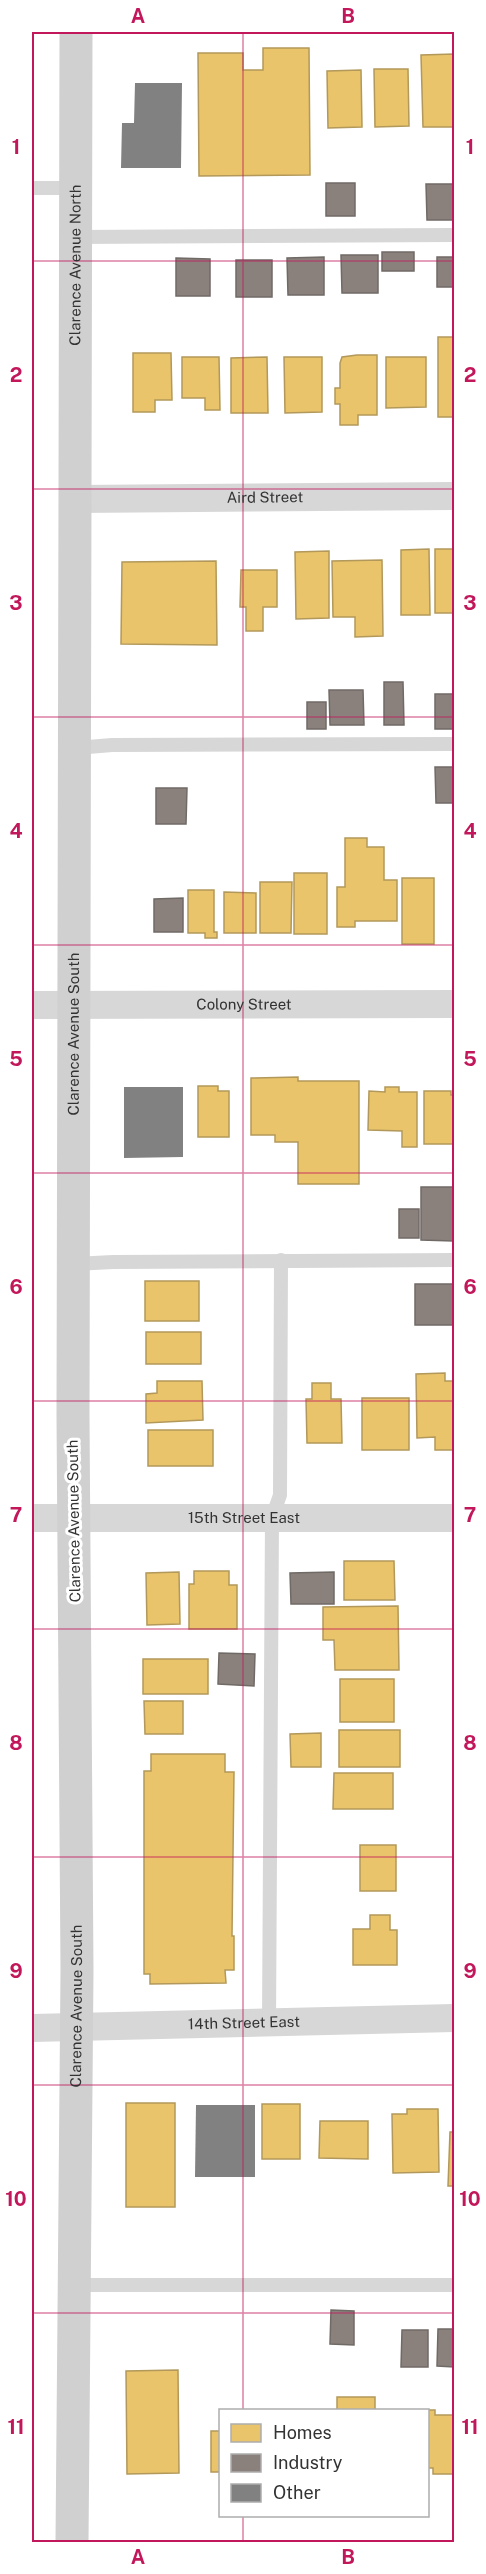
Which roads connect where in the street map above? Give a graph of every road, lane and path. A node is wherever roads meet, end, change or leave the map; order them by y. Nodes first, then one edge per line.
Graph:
1 (76, 32) edge
2 (32, 188) edge
3 (75, 188) junction
4 (454, 235) edge
5 (75, 237) junction
6 (454, 496) edge
7 (76, 499) junction
8 (454, 744) edge
9 (76, 748) junction
10 (454, 1004) edge
11 (32, 1005) edge
12 (76, 1005) junction
13 (281, 1260) junction
14 (454, 1260) edge
15 (74, 1264) junction
16 (32, 1518) edge
17 (75, 1518) junction
18 (272, 1518) junction
19 (454, 1518) edge
20 (454, 2018) edge
21 (269, 2021) junction
22 (32, 2028) edge
23 (76, 2028) junction
24 (74, 2285) junction
25 (454, 2285) edge
26 (72, 2542) edge

1 - 3 main road, Clarence Avenue North
2 - 3 lane
3 - 5 main road, Clarence Avenue North
4 - 5 lane
5 - 7 main road, Clarence Avenue North
6 - 7 street, Aird Street
7 - 9 main road, Clarence Avenue South
8 - 9 lane
9 - 12 main road, Clarence Avenue South
10 - 12 street, Colony Street
11 - 12 street, Colony Street
12 - 15 main road, Clarence Avenue South
13 - 14 lane
13 - 15 lane
13 - 18 lane
15 - 17 main road, Clarence Avenue South
16 - 17 street, 15th Street East
17 - 18 street, 15th Street East
17 - 23 main road, Clarence Avenue South
18 - 19 street, 15th Street East
18 - 21 lane
20 - 21 street, 14th Street East
21 - 23 street, 14th Street East
22 - 23 street, 14th Street East
23 - 24 main road, Clarence Avenue South
24 - 25 lane
24 - 26 main road, Clarence Avenue South

